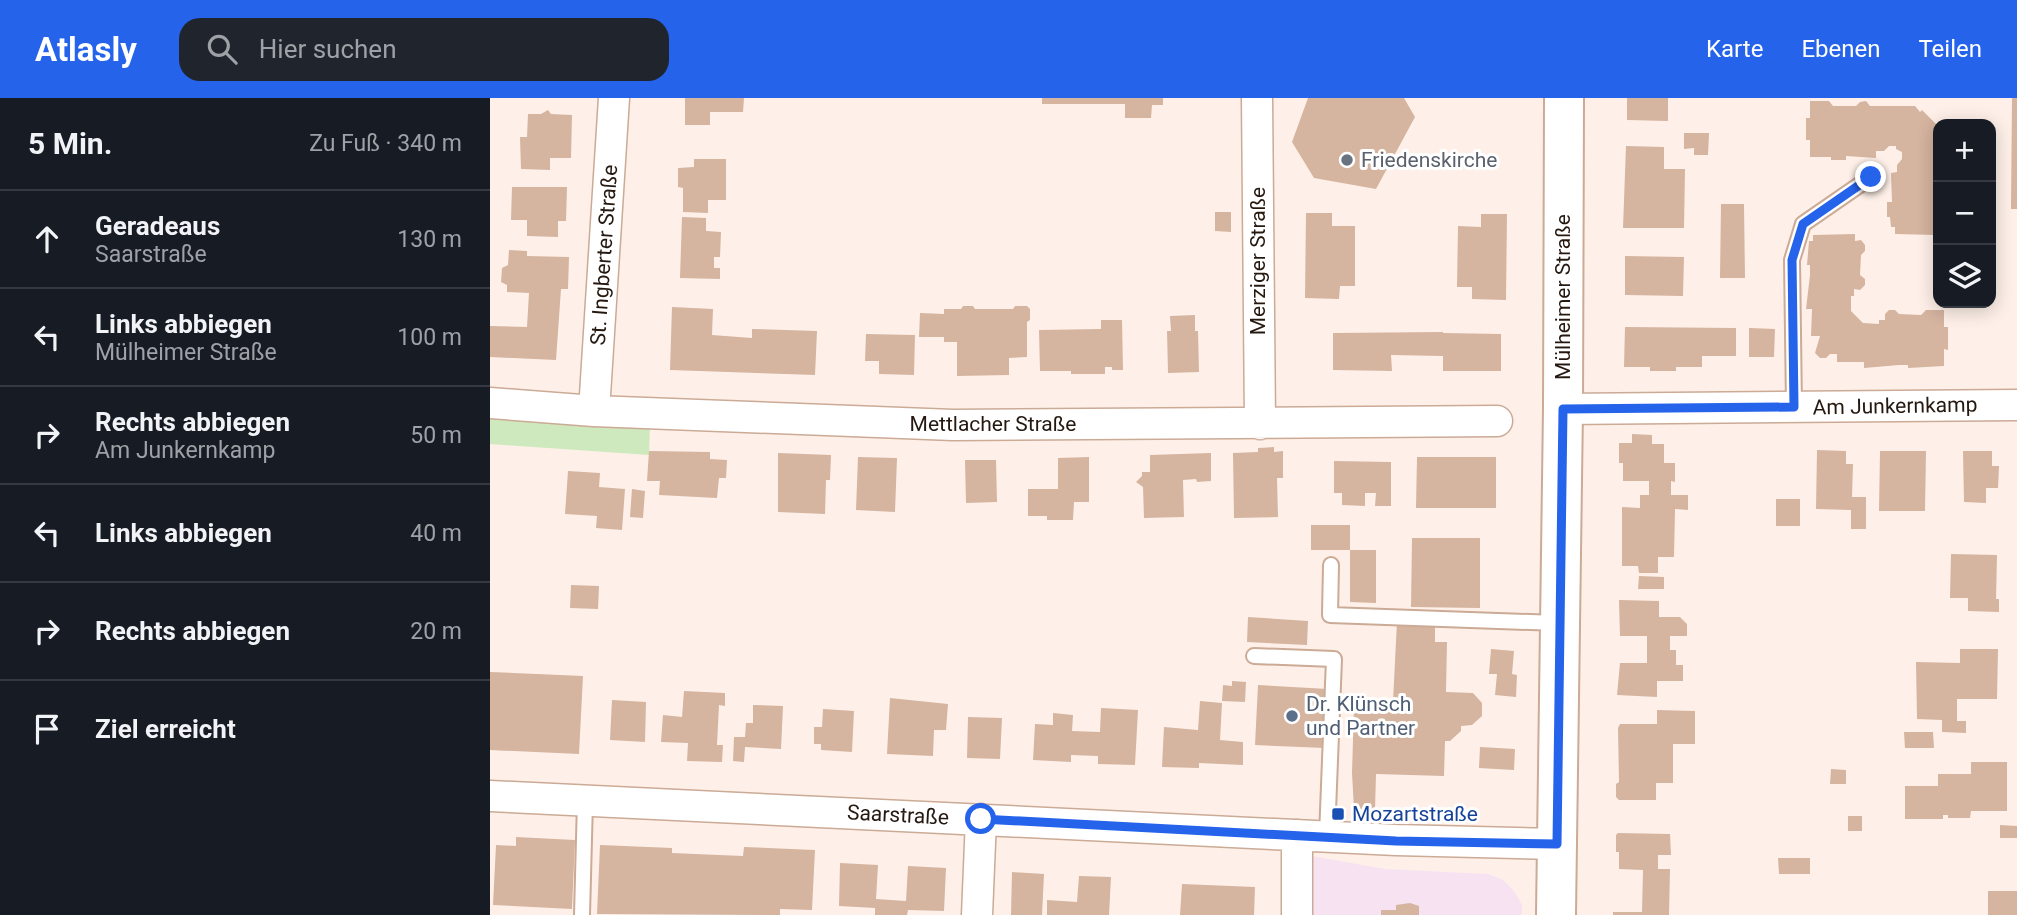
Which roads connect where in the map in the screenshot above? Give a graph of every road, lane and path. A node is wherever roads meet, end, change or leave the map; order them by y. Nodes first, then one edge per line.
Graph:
1 (614, 98) edge
2 (1257, 98) edge
3 (1564, 98) edge
4 (1871, 177) dead end
5 (490, 403) edge
6 (2017, 405) edge
7 (1794, 407) junction
8 (1563, 409) junction
9 (594, 411) junction
10 (1497, 421) dead end
11 (1260, 424) junction
12 (1331, 565) dead end
13 (1559, 623) junction
14 (1254, 656) dead end
15 (490, 796) edge
16 (585, 801) junction
17 (981, 819) junction
18 (1297, 835) junction
19 (1327, 836) junction
20 (1557, 844) junction
21 (582, 915) edge
22 (977, 915) edge
23 (1297, 915) edge
24 (1556, 915) edge

1 - 9 street, St. Ingberter Straße
2 - 11 street, Merziger Straße
3 - 8 main road, Mülheimer Straße
4 - 7 lane
5 - 9 street, Mettlacher Straße
6 - 7 street, Am Junkernkamp
7 - 8 street, Am Junkernkamp
8 - 13 main road, Mülheimer Straße
9 - 11 street, Mettlacher Straße
10 - 11 street, Mettlacher Straße
12 - 13 lane
13 - 20 main road, Mülheimer Straße
14 - 19 lane
15 - 16 street, Saarstraße
16 - 17 street, Saarstraße
16 - 21 lane
17 - 18 street, Saarstraße
17 - 22 street
18 - 19 street, Saarstraße
18 - 23 street
19 - 20 street, Saarstraße
20 - 24 main road, Mülheimer Straße

